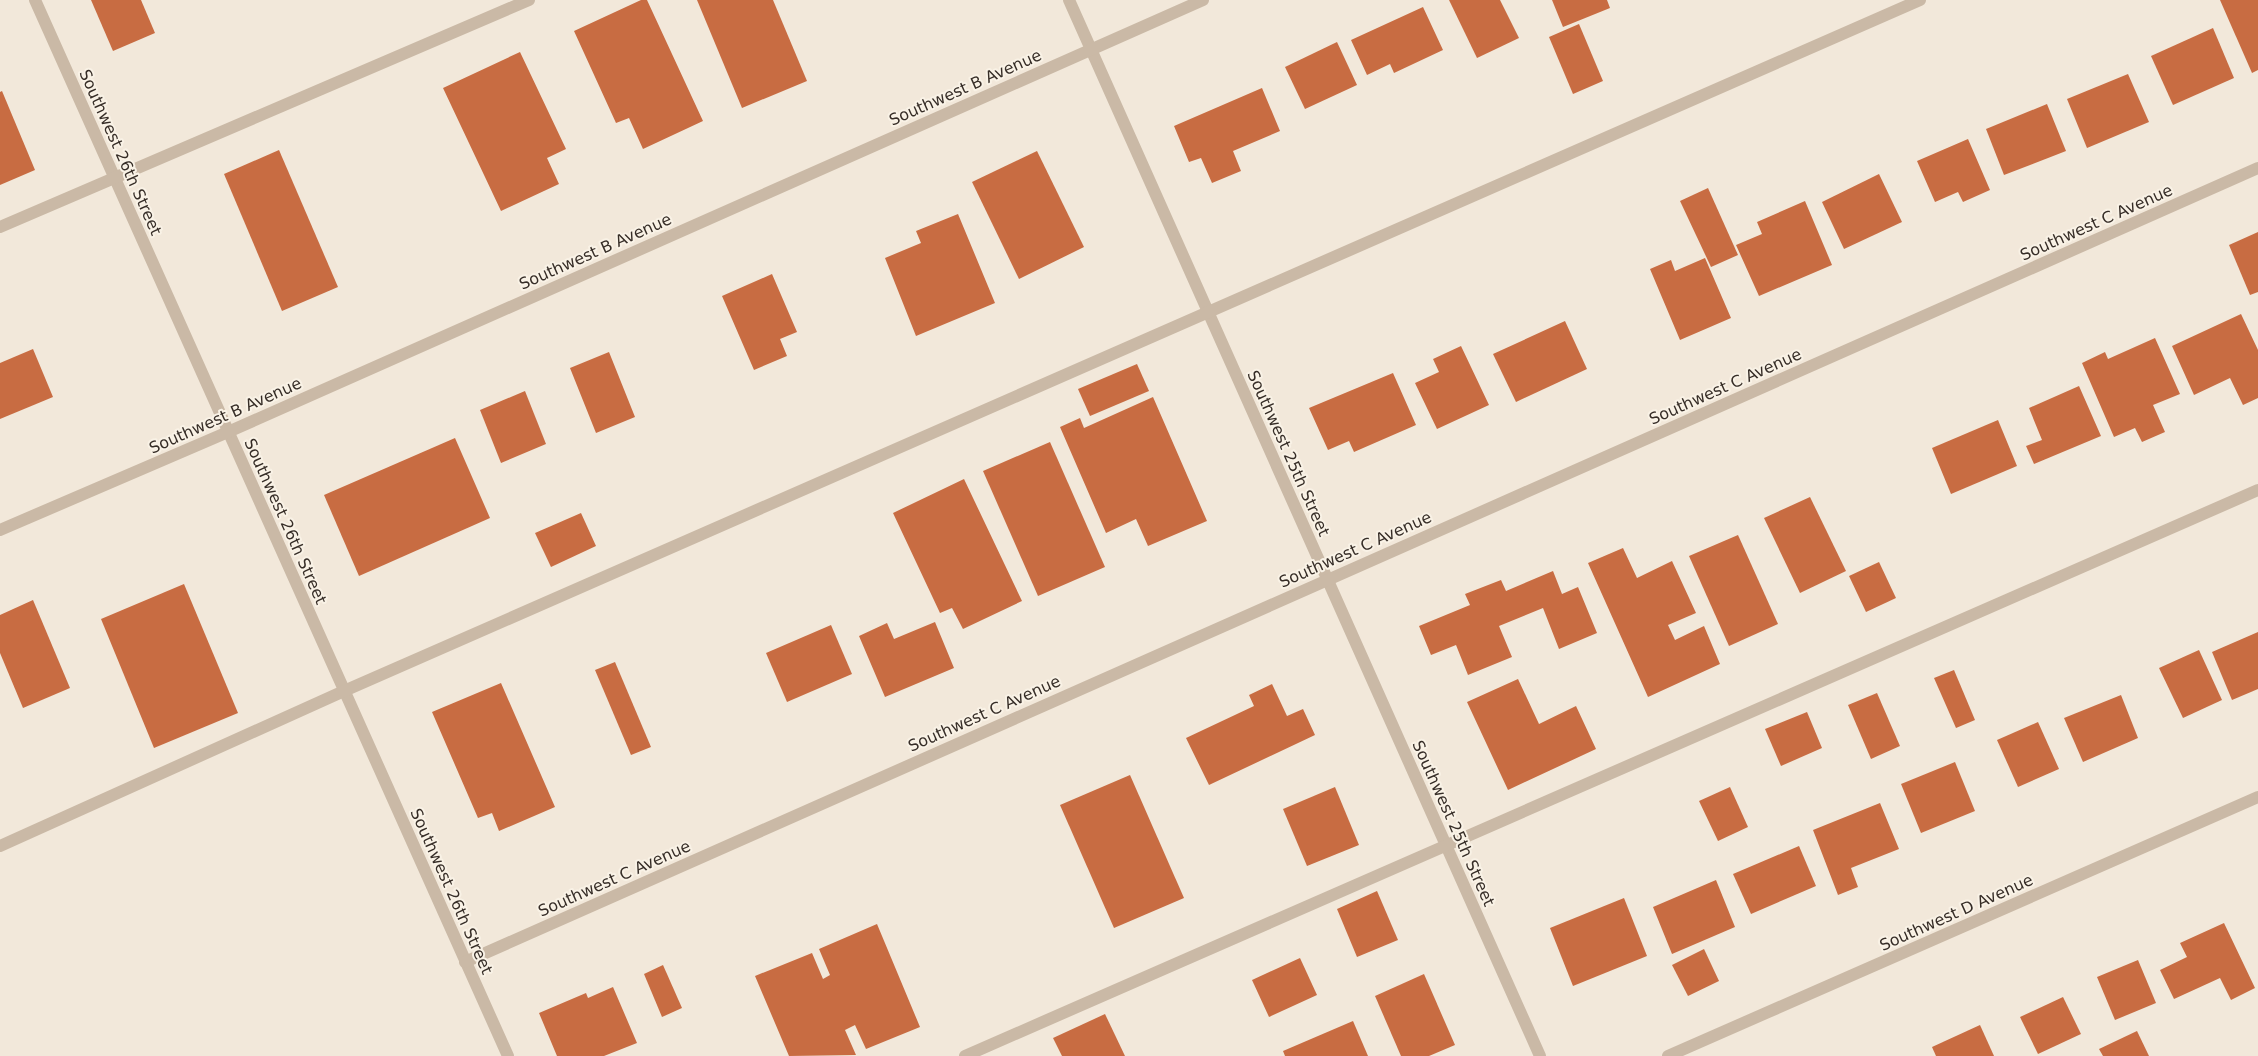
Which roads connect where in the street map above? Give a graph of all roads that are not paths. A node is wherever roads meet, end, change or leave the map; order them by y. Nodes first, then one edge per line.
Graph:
1 (35, 0) edge
2 (528, 0) edge
3 (1069, 0) edge
4 (1202, 0) edge
5 (1920, 0) edge
6 (1091, 49) junction
7 (2258, 168) edge
8 (115, 178) junction
9 (0, 228) edge
10 (1208, 313) junction
11 (228, 432) junction
12 (2258, 490) edge
13 (0, 530) edge
14 (1327, 579) junction
15 (344, 691) junction
16 (2258, 797) edge
17 (1446, 844) junction
18 (0, 846) edge
19 (465, 962) junction
20 (508, 1056) edge
21 (965, 1056) edge
22 (1540, 1056) edge
23 (1668, 1056) edge

1 - 8 street, Southwest 26th Street
2 - 8 street
3 - 6 street, Southwest 25th Street
4 - 6 street, Southwest B Avenue
5 - 10 street
6 - 10 street, Southwest 25th Street
6 - 11 street, Southwest B Avenue
7 - 14 street, Southwest C Avenue
8 - 9 street
8 - 11 street, Southwest 26th Street
10 - 14 street, Southwest 25th Street
10 - 15 street
11 - 13 street, Southwest B Avenue
11 - 15 street, Southwest 26th Street
12 - 17 street
14 - 17 street, Southwest 25th Street
14 - 19 street, Southwest C Avenue
15 - 18 street
15 - 19 street, Southwest 26th Street
16 - 23 street, Southwest D Avenue
17 - 21 street
17 - 22 street, Southwest 25th Street
19 - 20 street, Southwest 26th Street

